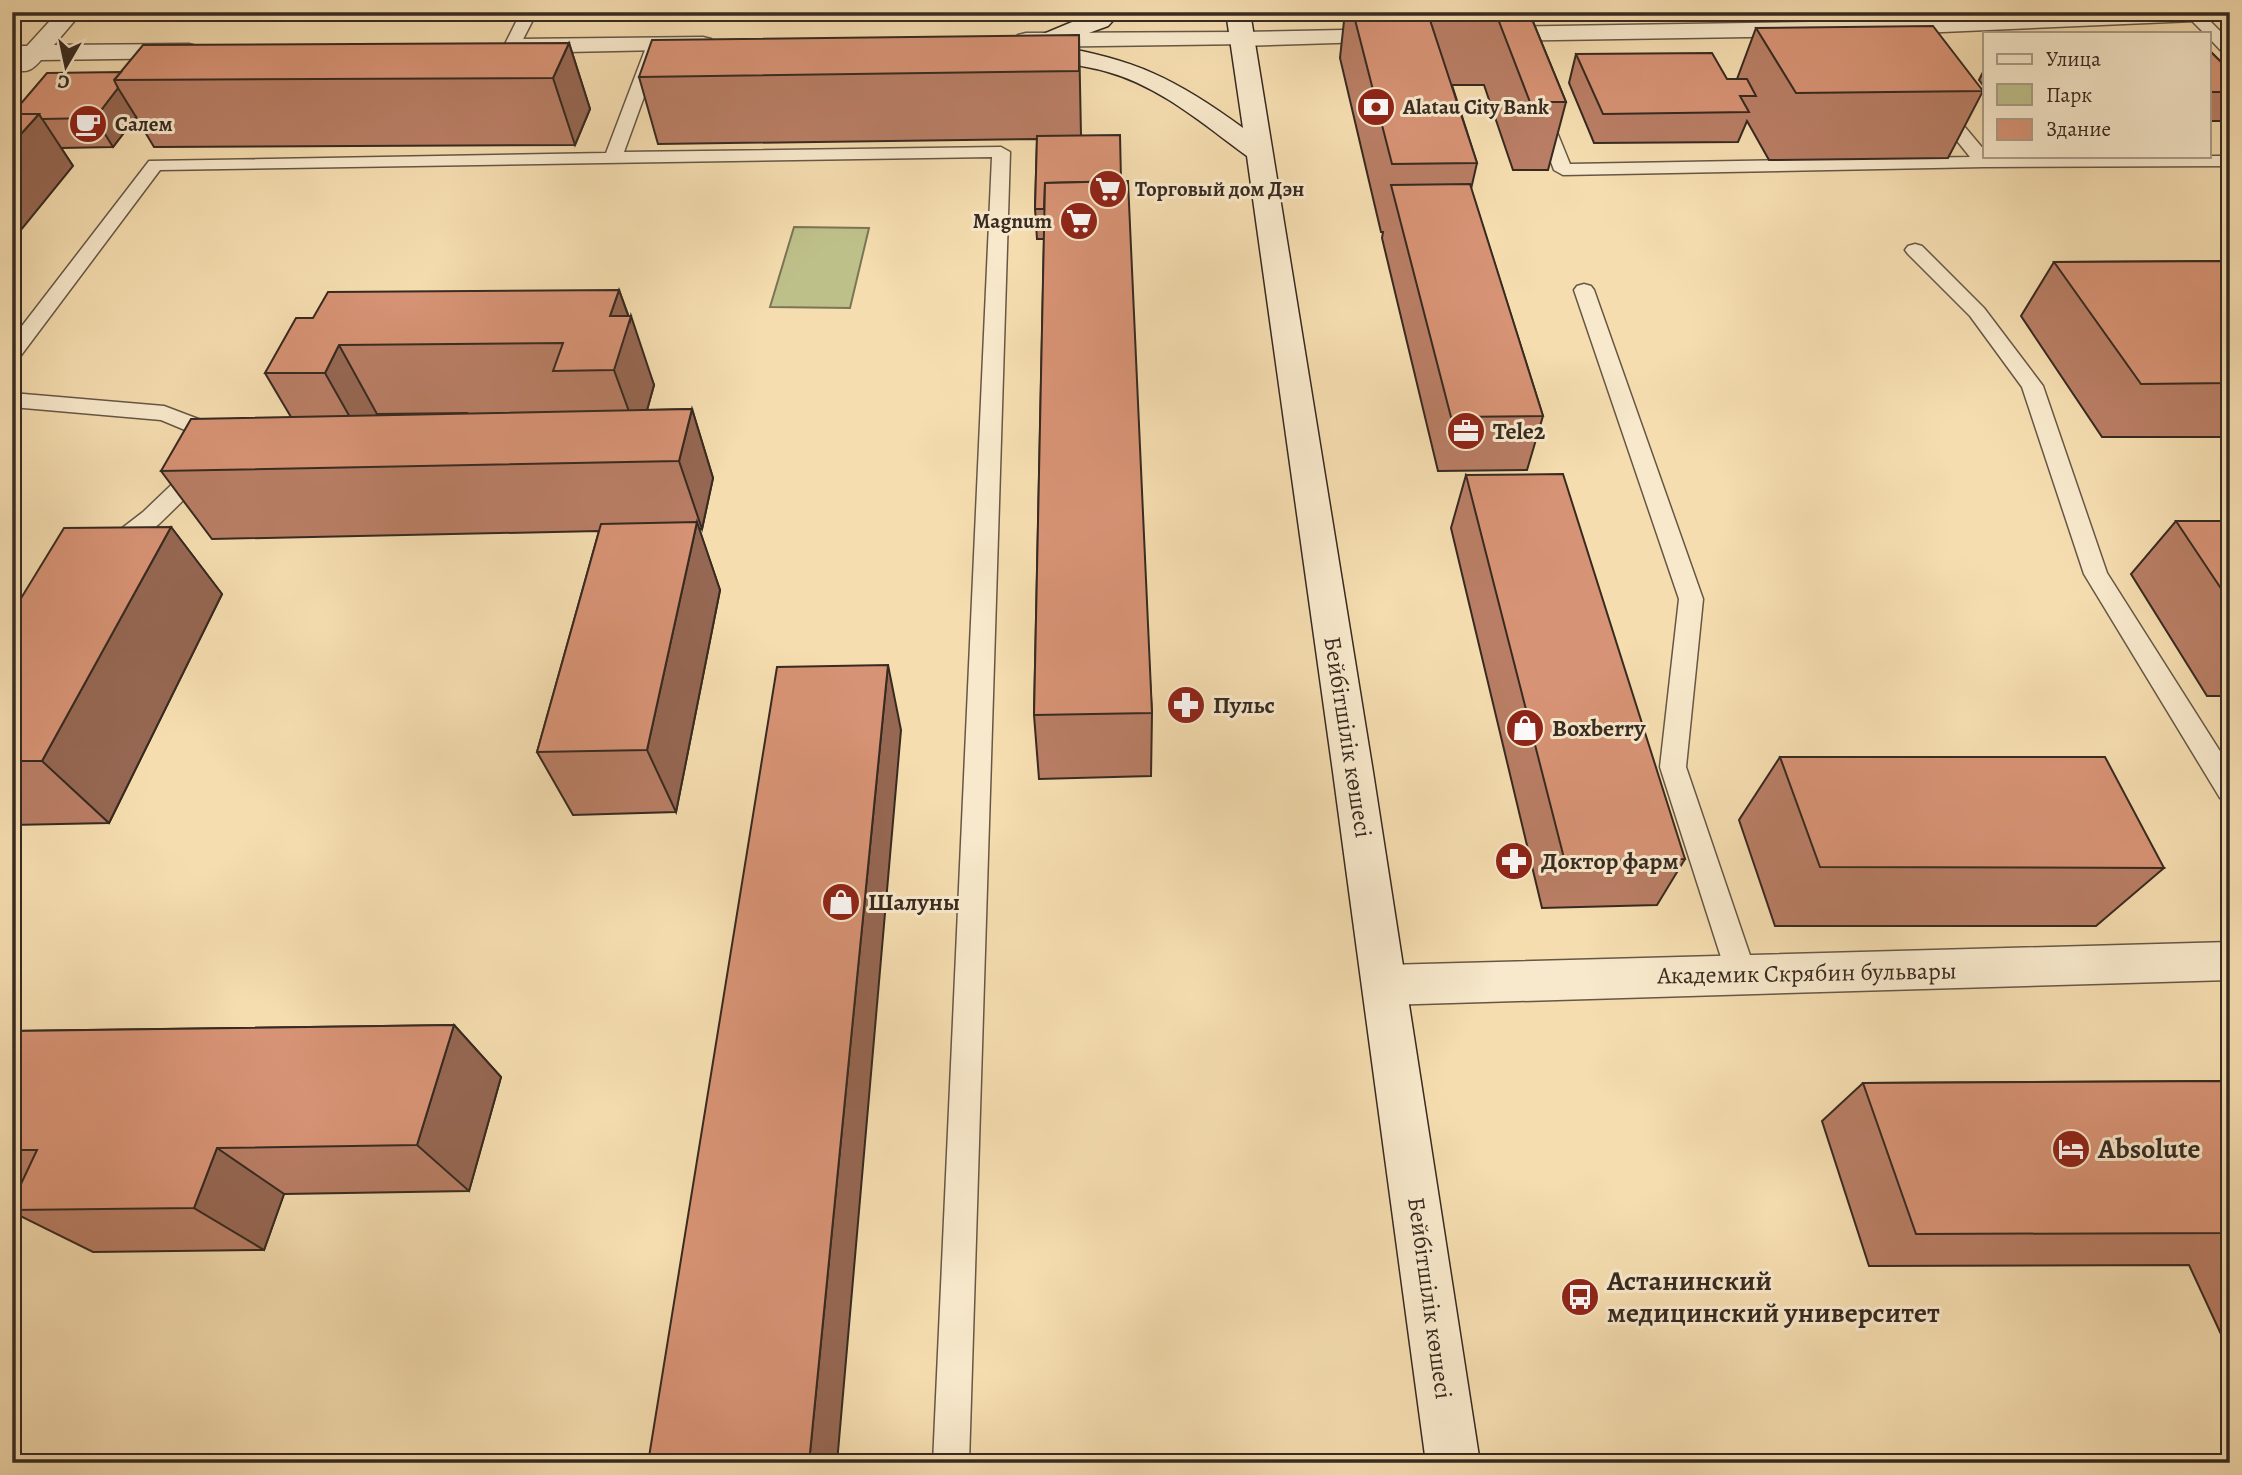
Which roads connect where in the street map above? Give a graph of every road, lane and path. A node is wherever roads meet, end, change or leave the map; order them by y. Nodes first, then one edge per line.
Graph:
1 (19, 12) edge
2 (71, 12) edge
3 (529, 12) edge
4 (1110, 12) edge
5 (2185, 14) edge
6 (2230, 14) edge
7 (12, 15) edge
8 (1240, 25) edge
9 (1874, 28) junction
10 (2207, 32) edge
11 (1417, 35) edge
12 (1458, 35) dead end
13 (2210, 35) edge
14 (1049, 40) junction
15 (721, 44) edge
16 (654, 45) junction
17 (512, 46) junction
18 (485, 47) edge
19 (1891, 48) edge
20 (213, 50) edge
21 (2230, 51) edge
22 (23, 53) edge
23 (12, 78) edge
24 (1924, 89) edge
25 (1535, 96) edge
26 (1261, 154) junction
27 (612, 160) junction
28 (2230, 161) edge
29 (1984, 162) junction
30 (1916, 250) dead end
31 (1584, 290) dead end
32 (12, 353) edge
33 (12, 400) edge
34 (227, 471) edge
35 (199, 472) junction
36 (92, 563) edge
37 (2230, 790) edge
38 (2230, 961) edge
39 (1742, 976) junction
40 (1385, 985) junction
41 (951, 1463) edge
42 (1453, 1463) edge

1 - 7 street
2 - 22 street
3 - 17 lane
4 - 14 street
5 - 6 lane
5 - 9 street
5 - 10 lane
8 - 11 street
8 - 14 street
8 - 26 street, Бейбітшілік көшесі
9 - 12 street
9 - 19 lane
13 - 21 lane
14 - 26 street
15 - 16 street
16 - 17 street
16 - 27 lane
17 - 18 street
20 - 22 street
22 - 23 street
24 - 29 lane
25 - 29 lane
26 - 40 street, Бейбітшілік көшесі
27 - 32 lane
27 - 41 lane
28 - 29 lane
30 - 37 lane
31 - 39 lane
33 - 35 lane
34 - 35 lane
35 - 36 lane
38 - 39 street, Академик Скрябин бульвары
39 - 40 street, Академик Скрябин бульвары
40 - 42 street, Бейбітшілік көшесі

